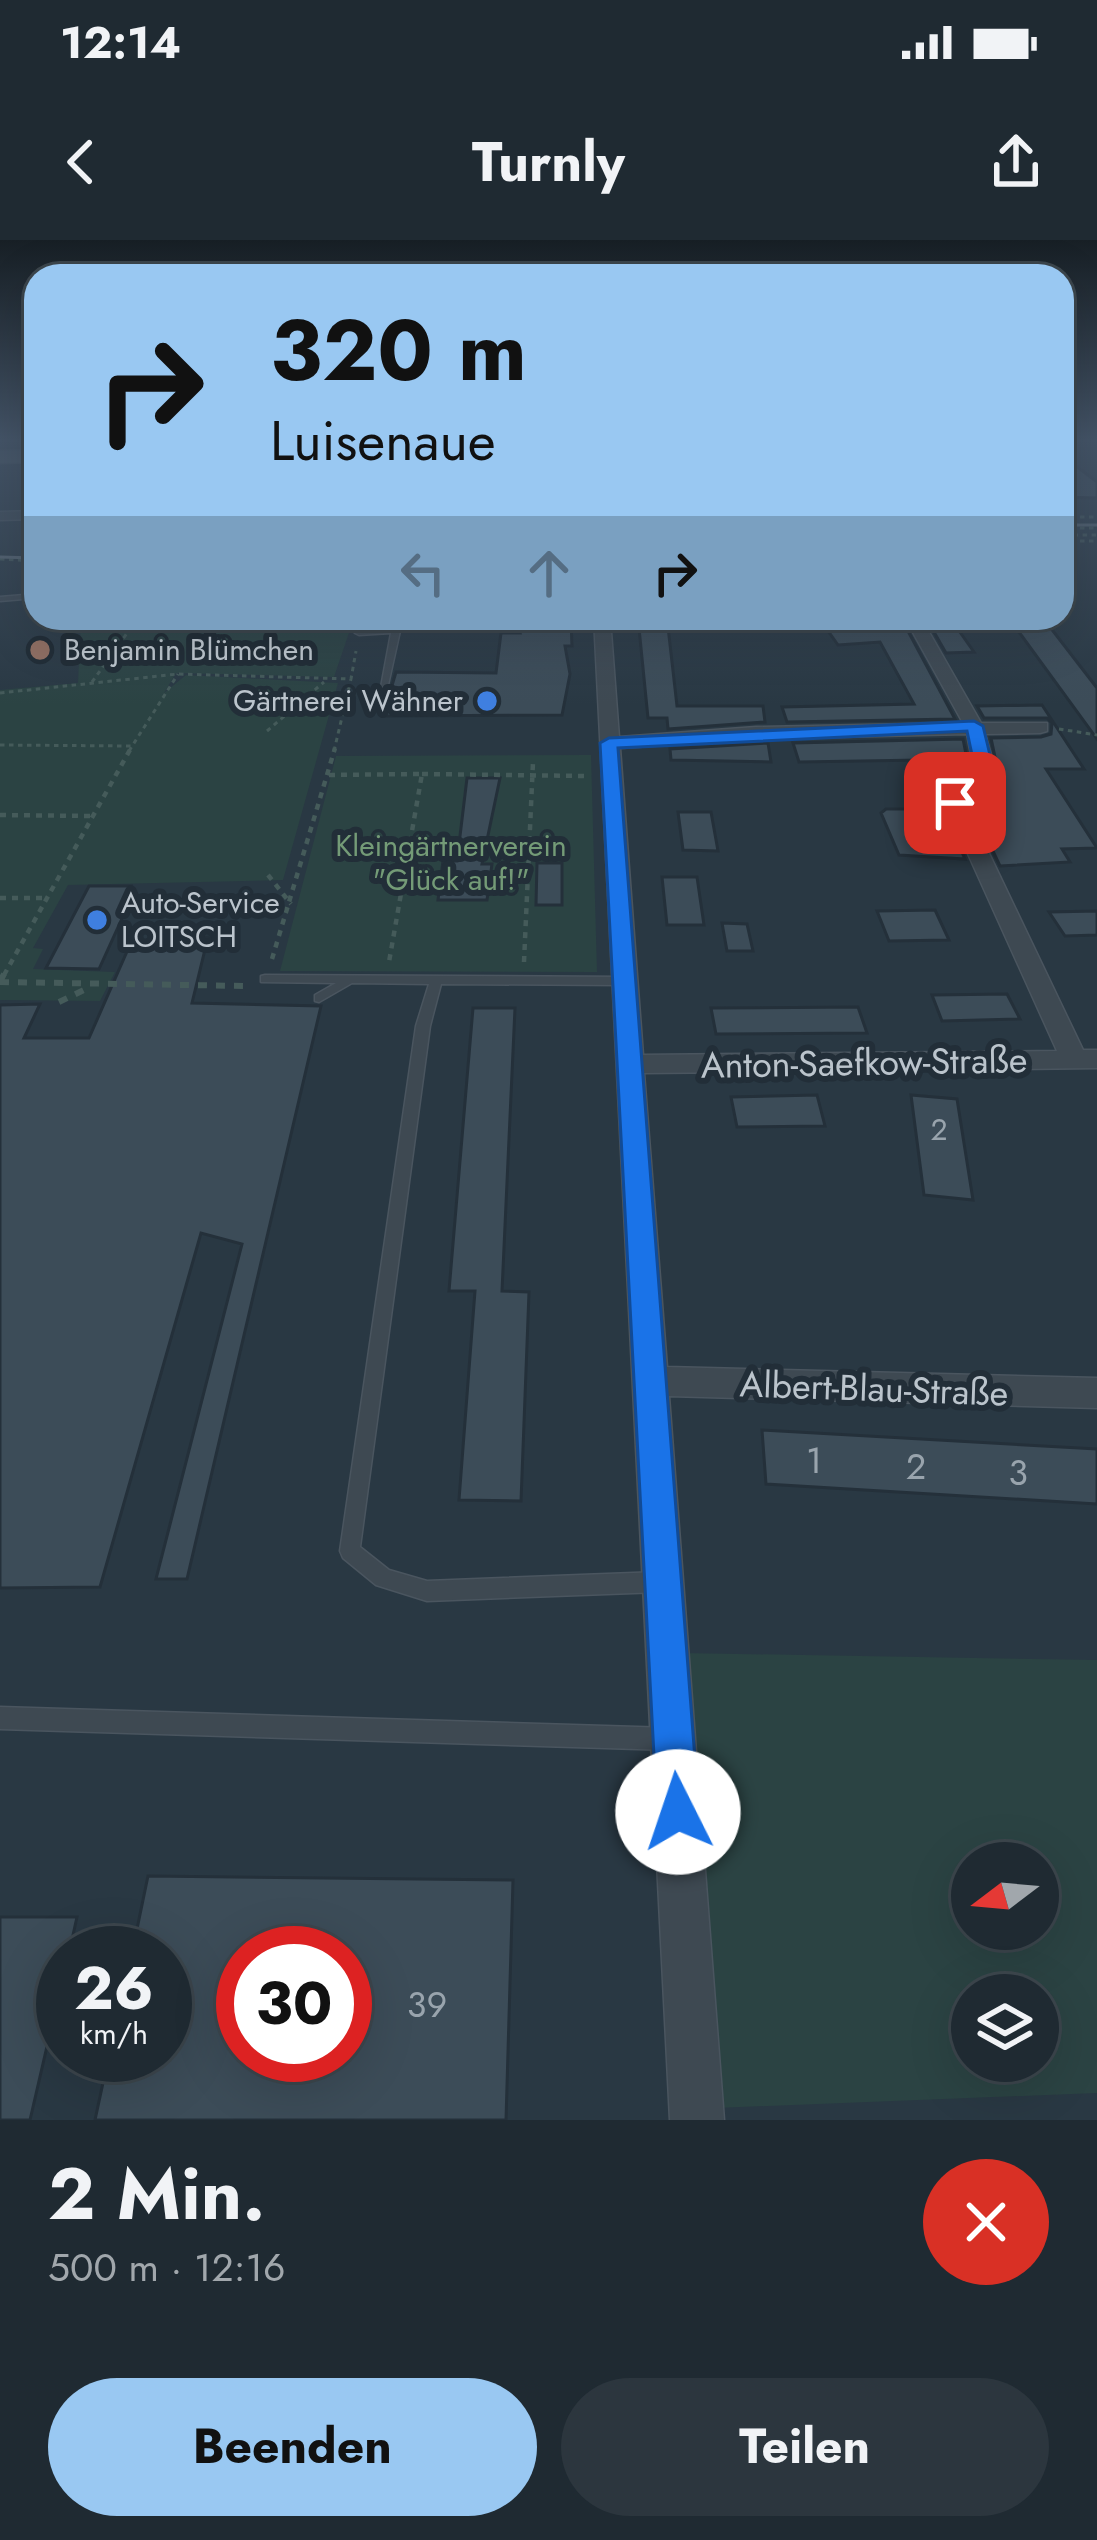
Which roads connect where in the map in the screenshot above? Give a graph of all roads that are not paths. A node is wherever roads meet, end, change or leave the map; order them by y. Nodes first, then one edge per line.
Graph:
1 (396, 630) joint
2 (603, 630) edge
3 (920, 630) edge
4 (359, 633) road end
5 (384, 685) dead end
6 (974, 726) junction
7 (1050, 728) road end
8 (610, 759) junction
9 (265, 979) road end
10 (351, 979) junction
11 (436, 980) junction
12 (625, 981) junction
13 (319, 998) dead end
14 (1086, 1059) edge
15 (630, 1064) junction
16 (650, 1381) junction
17 (1097, 1393) edge
18 (663, 1582) junction
19 (0, 1718) edge
20 (673, 1739) junction
21 (697, 2120) edge

1 - 4 lane
1 - 5 lane
2 - 8 street
3 - 6 street
6 - 7 street
6 - 8 street
6 - 14 street
8 - 12 street
9 - 10 lane
10 - 11 lane
10 - 13 lane
11 - 12 lane
11 - 18 lane
12 - 15 street
14 - 15 street, Anton-Saefkow-Straße
15 - 16 street
16 - 17 street, Albert-Blau-Straße
16 - 18 street
18 - 20 street
19 - 20 lane
20 - 21 street

